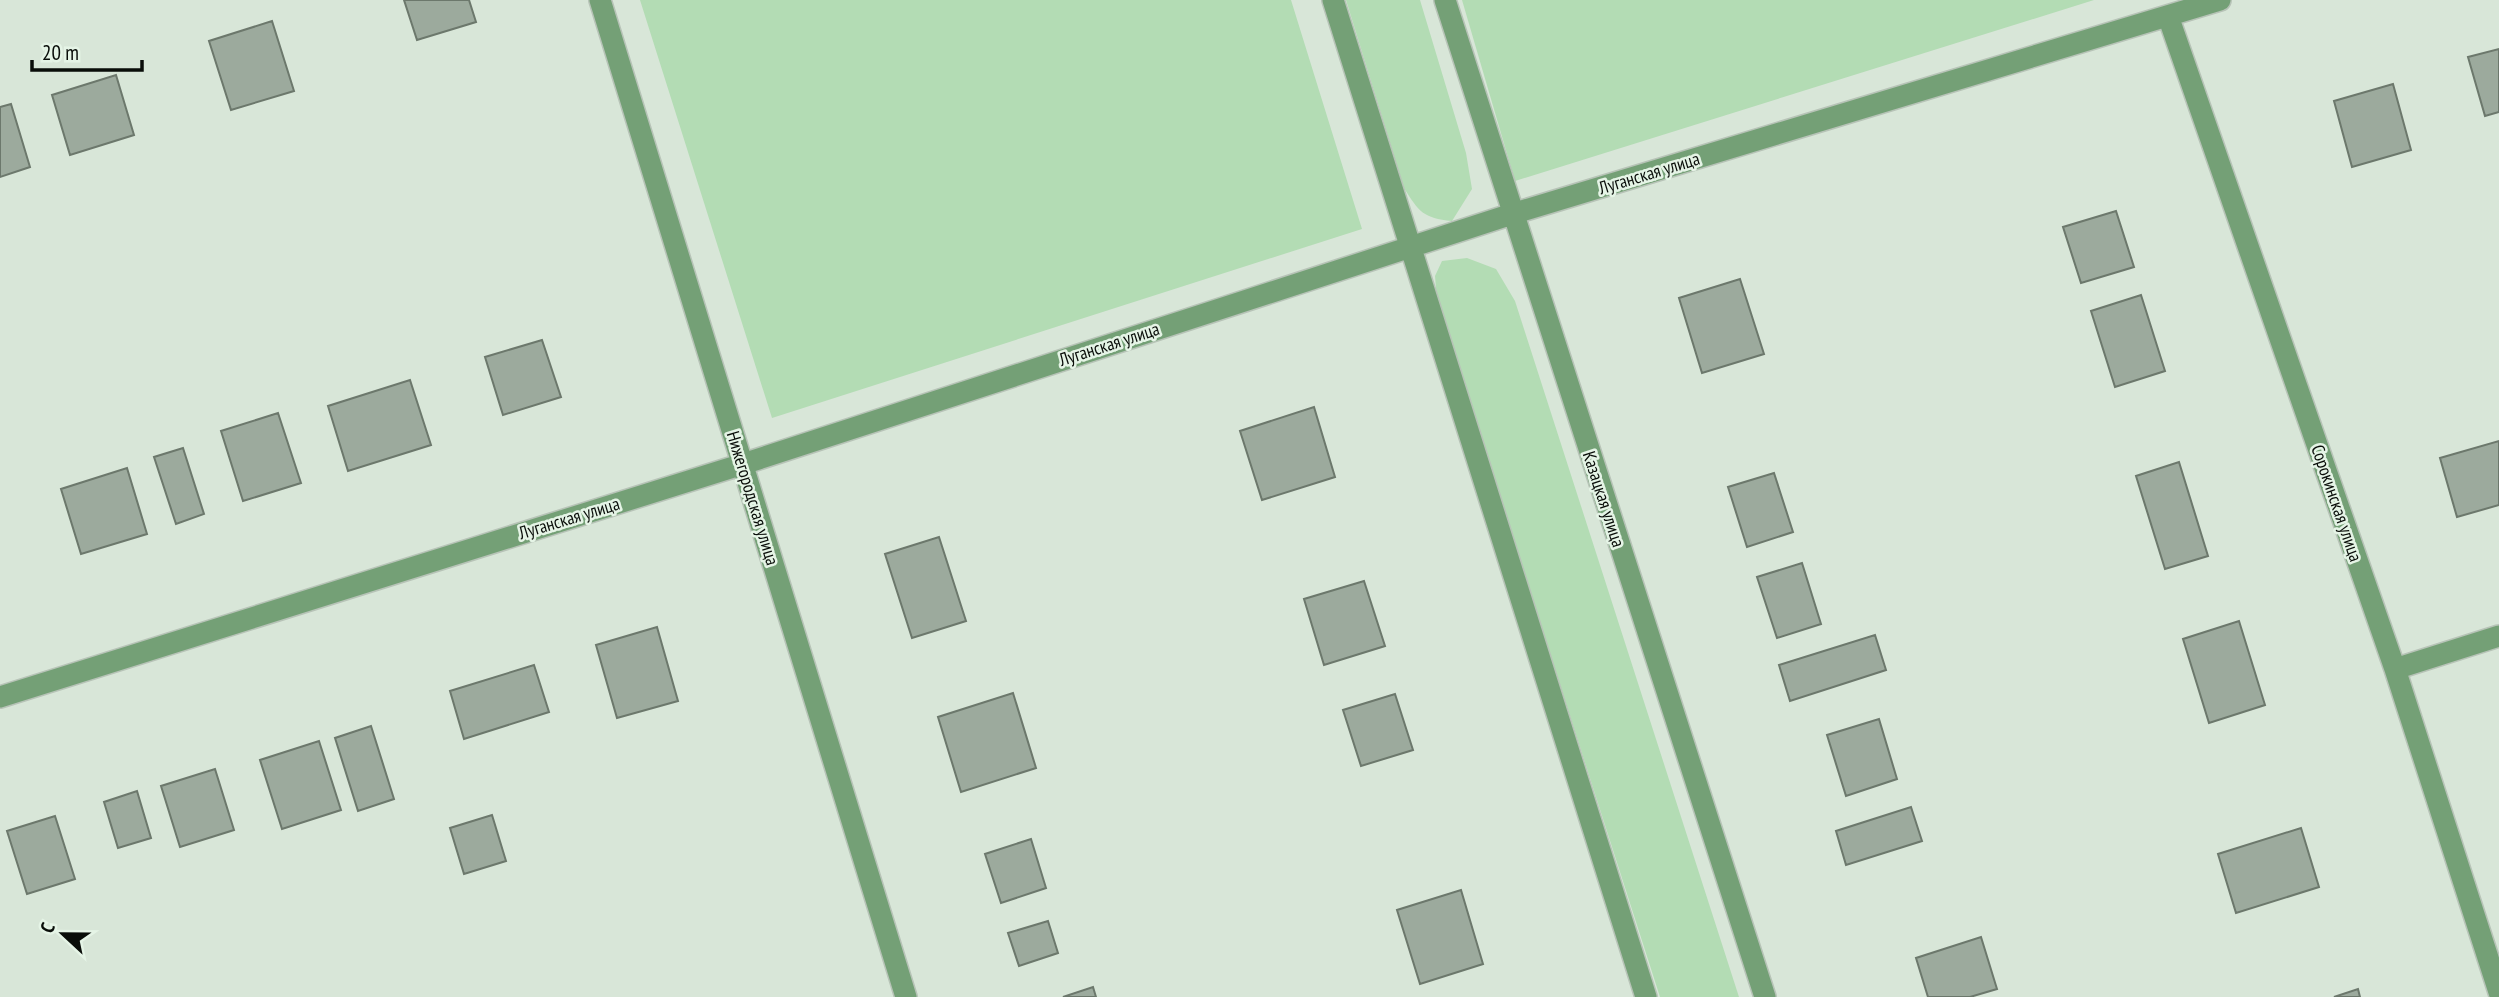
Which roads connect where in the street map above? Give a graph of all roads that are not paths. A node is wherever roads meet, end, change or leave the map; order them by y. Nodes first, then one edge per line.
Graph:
1 (600, 0) edge
2 (1333, 0) edge
3 (1445, 0) edge
4 (2220, 0) edge
5 (2168, 16) junction
6 (1512, 214) junction
7 (1409, 246) junction
8 (743, 464) junction
9 (2499, 636) edge
10 (2395, 669) junction
11 (0, 697) edge
12 (2499, 992) edge
13 (906, 997) edge
14 (1646, 997) edge
15 (1765, 997) edge

1 - 8 street, Нижегородская улица
2 - 7 street
3 - 6 street, Казацкая улица
4 - 5 street, Луганская улица
5 - 6 street, Луганская улица
5 - 10 street, Сорокинская улица
6 - 7 street, Луганская улица
6 - 15 street, Казацкая улица
7 - 8 street, Луганская улица
7 - 14 street
8 - 11 street, Луганская улица
8 - 13 street, Нижегородская улица
9 - 10 street
10 - 12 street, Сорокинская улица

